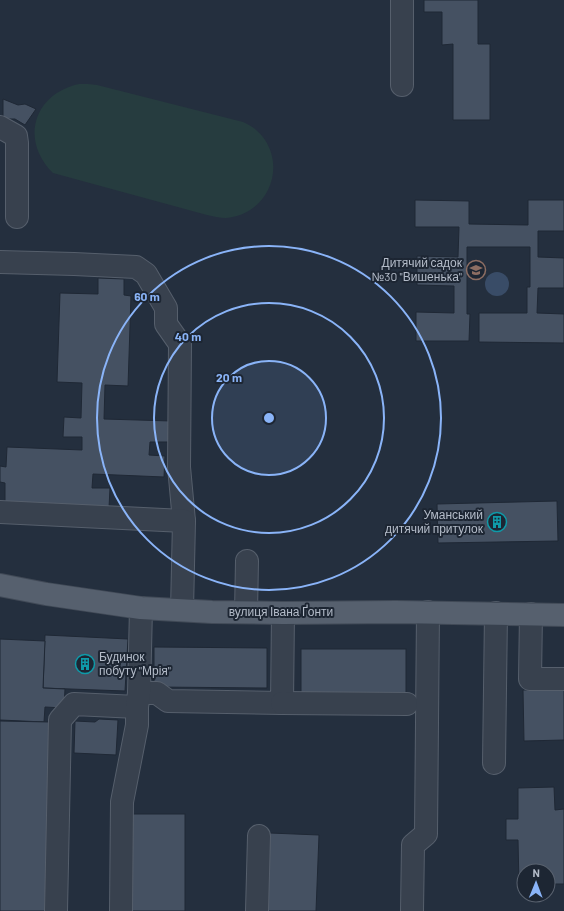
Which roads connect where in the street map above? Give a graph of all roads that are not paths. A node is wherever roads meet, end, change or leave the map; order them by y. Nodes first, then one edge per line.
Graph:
1 (402, 0) edge
2 (402, 85) dead end
3 (0, 127) edge
4 (16, 217) dead end
5 (0, 262) edge
6 (0, 512) edge
7 (184, 521) junction
8 (247, 561) dead end
9 (0, 585) edge
10 (141, 608) junction
11 (182, 610) junction
12 (246, 612) junction
13 (428, 612) junction
14 (283, 613) junction
15 (496, 613) junction
16 (531, 614) junction
17 (564, 614) edge
18 (564, 679) edge
19 (138, 700) junction
20 (282, 703) junction
21 (407, 704) dead end
22 (494, 763) dead end
23 (259, 836) dead end
24 (56, 911) edge
25 (121, 911) edge
26 (257, 911) edge
27 (412, 911) edge

1 - 2 lane
3 - 4 lane
5 - 7 lane
6 - 7 lane
7 - 11 lane
8 - 12 lane
9 - 10 main road, вулиця Івана Ґонти
10 - 11 main road, вулиця Івана Ґонти
10 - 19 lane
11 - 12 main road, вулиця Івана Ґонти
12 - 14 main road, вулиця Івана Ґонти
13 - 14 main road, вулиця Івана Ґонти
13 - 15 main road, вулиця Івана Ґонти
13 - 27 lane
14 - 20 lane
15 - 16 main road, вулиця Івана Ґонти
15 - 22 lane
16 - 17 main road, вулиця Івана Ґонти
16 - 18 lane
19 - 20 lane
19 - 24 lane
19 - 25 lane
20 - 21 lane
23 - 26 lane

